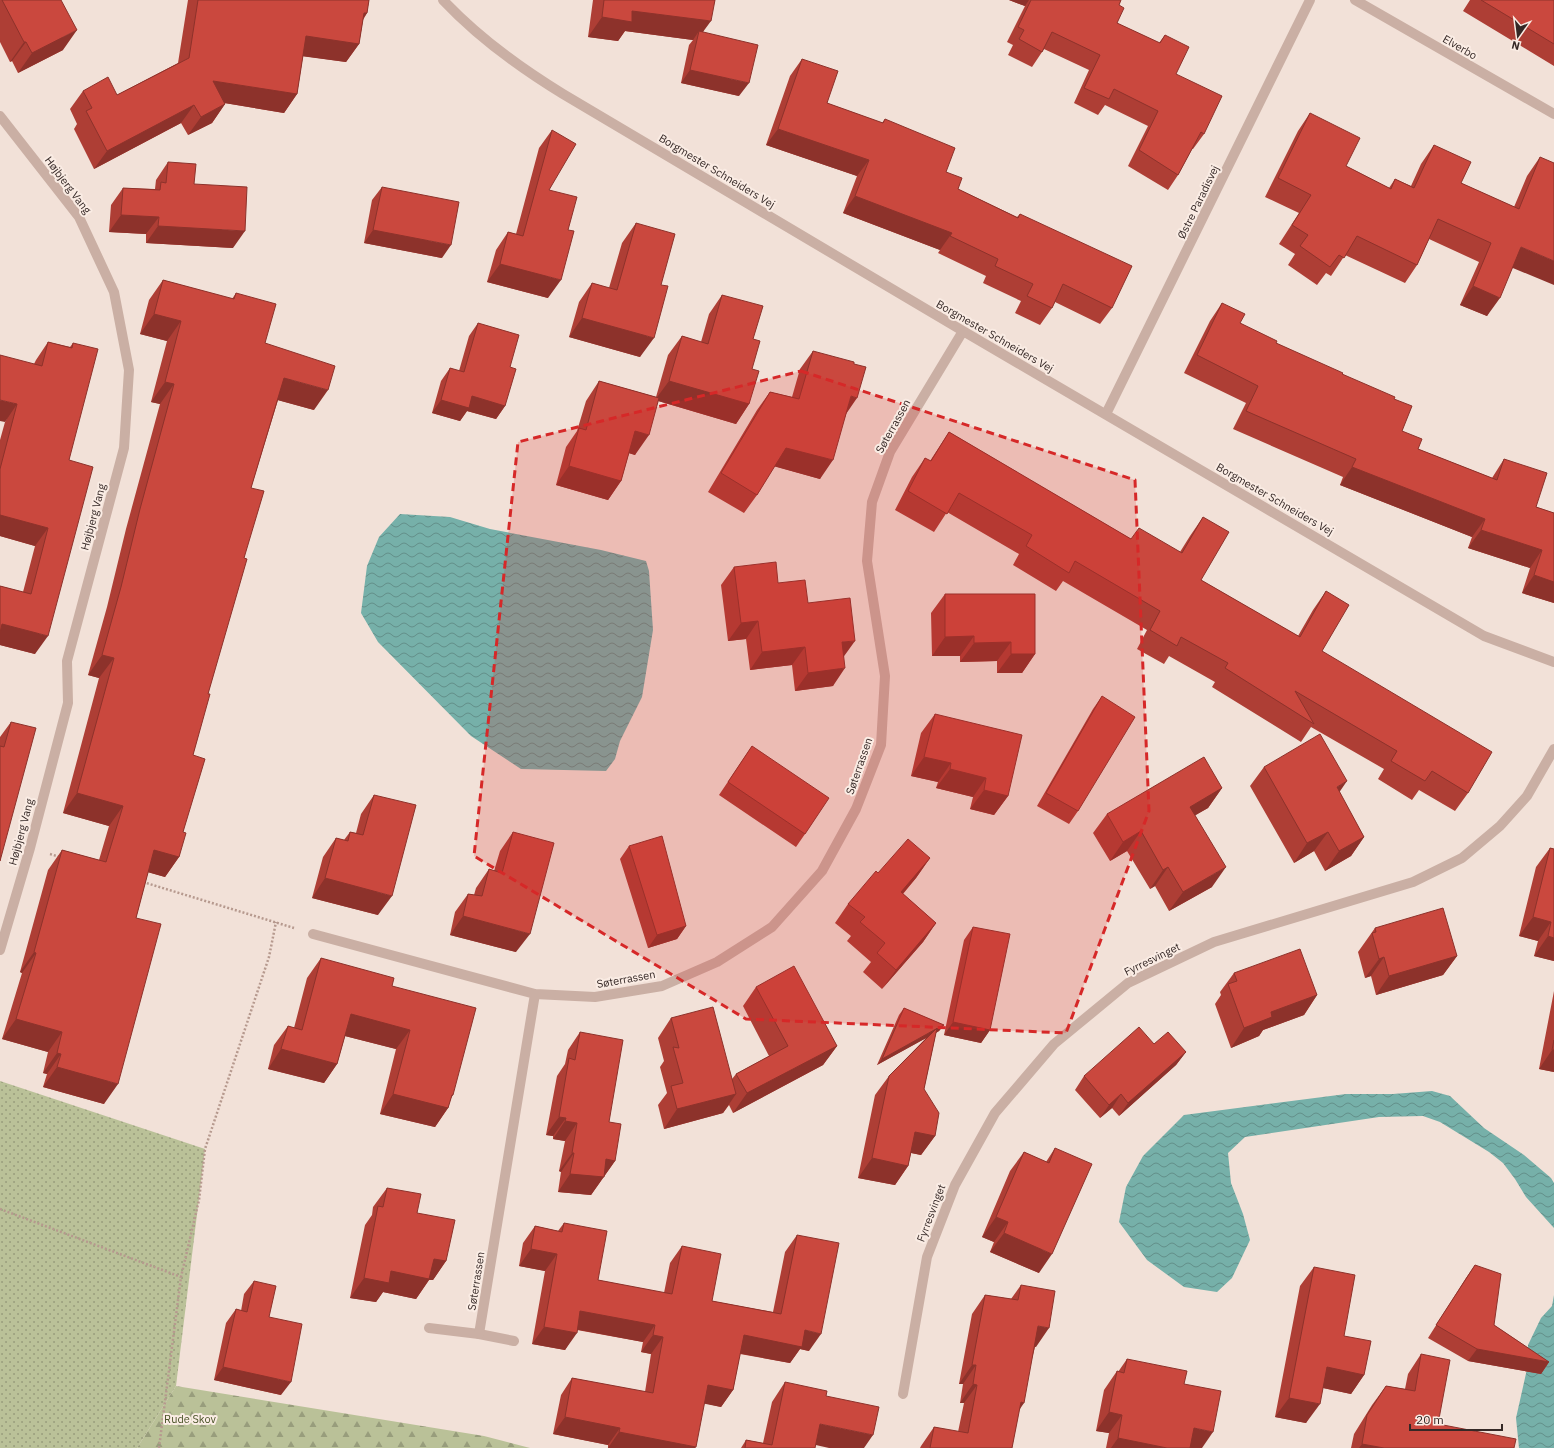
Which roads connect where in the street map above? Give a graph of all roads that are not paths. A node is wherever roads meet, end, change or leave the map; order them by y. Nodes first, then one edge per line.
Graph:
1 (443, 0) edge
2 (1310, 0) edge
3 (1355, 0) edge
4 (1554, 114) edge
5 (0, 116) edge
6 (963, 331) junction
7 (1106, 414) junction
8 (1554, 662) edge
9 (1554, 748) edge
10 (313, 934) road end
11 (0, 950) edge
12 (534, 994) junction
13 (428, 1328) dead end
14 (479, 1334) junction
15 (514, 1341) dead end
16 (903, 1394) dead end

1 - 6 street, Borgmester Schneiders Vej
2 - 7 street, Østre Paradisvej
3 - 4 street, Elverbo
5 - 11 street, Højbjerg Vang
6 - 7 street, Borgmester Schneiders Vej
6 - 12 street, Søterrassen
7 - 8 street, Borgmester Schneiders Vej
9 - 16 street, Fyrresvinget
10 - 12 street, Søterrassen
12 - 14 street, Søterrassen
13 - 14 street
14 - 15 street

